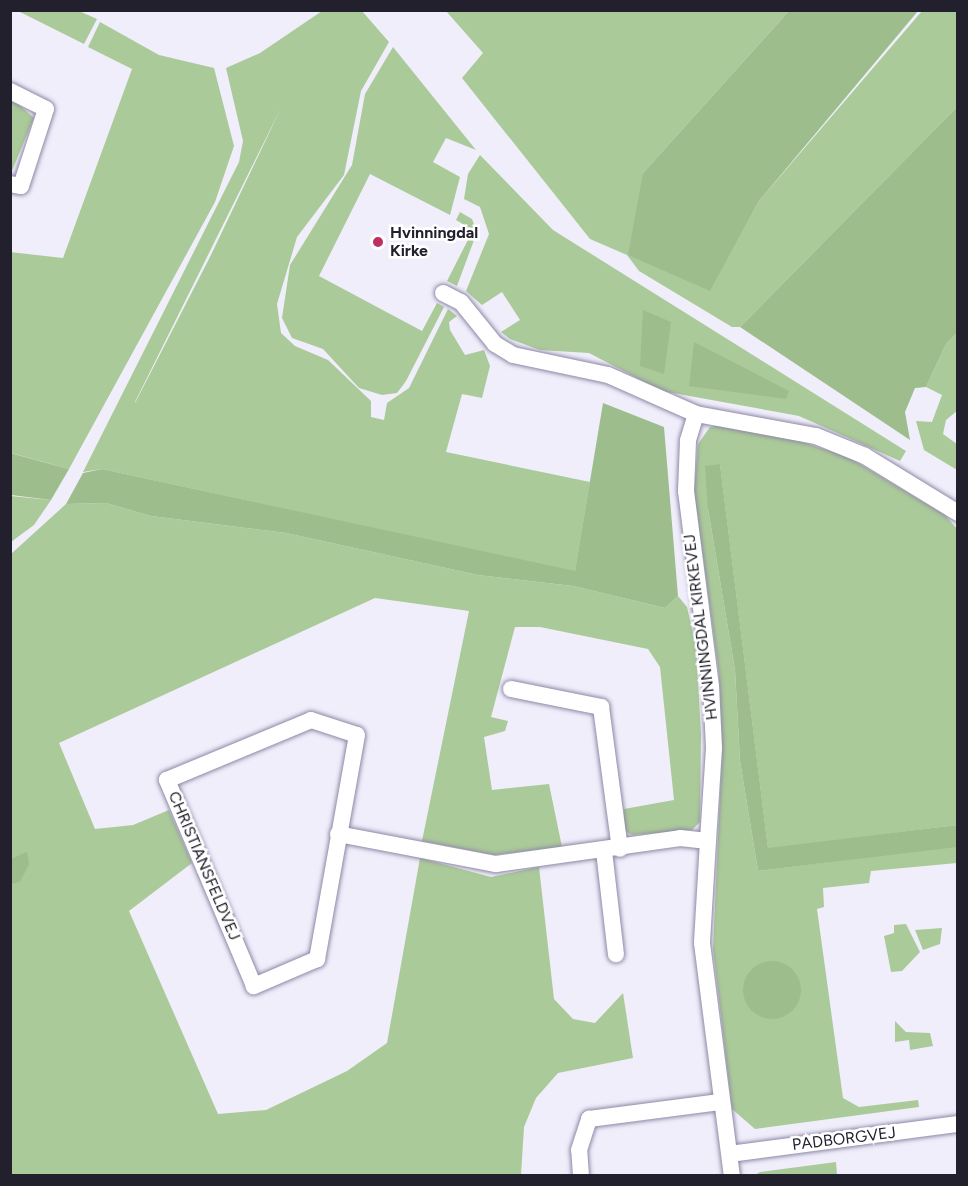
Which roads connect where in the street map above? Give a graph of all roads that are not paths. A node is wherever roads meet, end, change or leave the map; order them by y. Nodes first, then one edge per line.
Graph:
1 (10, 91) edge
2 (10, 184) edge
3 (443, 293) dead end
4 (696, 414) junction
5 (957, 513) edge
6 (511, 689) dead end
7 (338, 834) junction
8 (708, 841) junction
9 (612, 850) junction
10 (616, 954) dead end
11 (720, 1102) junction
12 (957, 1124) edge
13 (730, 1154) junction
14 (581, 1176) edge
15 (732, 1176) edge

1 - 2 street
3 - 4 street
4 - 5 street
4 - 8 street, HVINNINGDAL KIRKEVEJ
6 - 9 street
7 - 7 street, CHRISTIANSFELDVEJ
7 - 9 street
8 - 9 street
8 - 11 street
9 - 10 street
11 - 13 street
11 - 14 street
12 - 13 street, PADBORGVEJ
13 - 15 street

